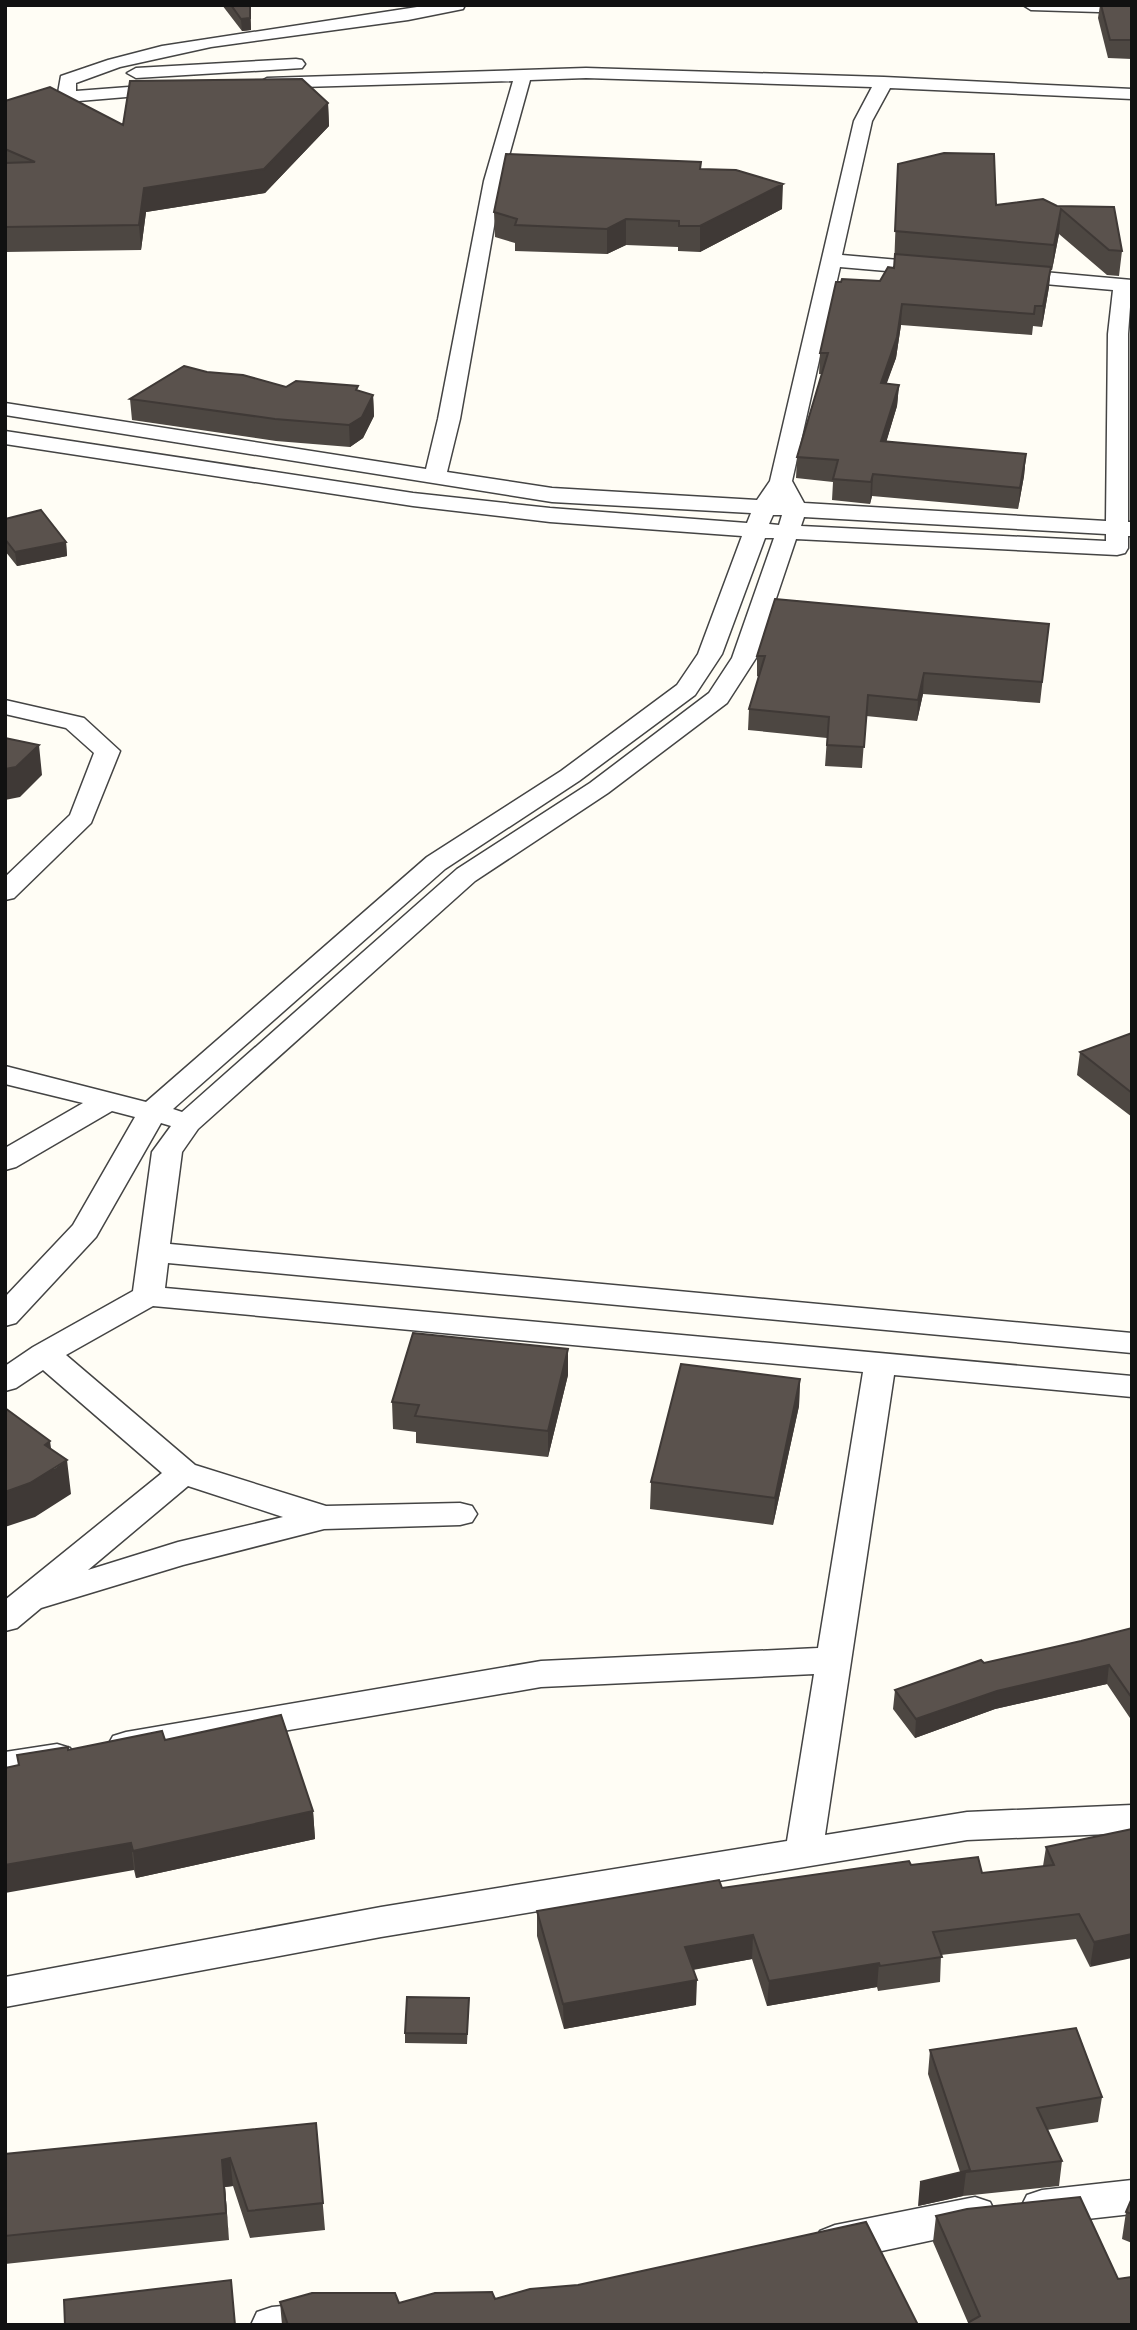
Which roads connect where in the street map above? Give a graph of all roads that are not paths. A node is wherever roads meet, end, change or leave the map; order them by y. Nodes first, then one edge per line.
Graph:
1 (457, 5) edge
2 (1031, 5) edge
3 (1132, 8) edge
4 (547, 57) dead end
5 (308, 64) dead end
6 (523, 75) junction
7 (1132, 80) edge
8 (46, 82) dead end
9 (884, 82) junction
10 (67, 89) junction
11 (1132, 94) edge
12 (5, 108) edge
13 (832, 260) junction
14 (957, 271) edge
15 (985, 273) edge
16 (1128, 286) edge
17 (1124, 392) edge
18 (5, 409) edge
19 (5, 437) edge
20 (435, 478) junction
21 (781, 481) junction
22 (765, 506) junction
23 (796, 508) junction
24 (754, 532) junction
25 (788, 534) junction
26 (1125, 539) edge
27 (5, 707) edge
28 (5, 892) edge
29 (5, 1075) edge
30 (110, 1100) junction
31 (153, 1110) junction
32 (188, 1123) junction
33 (5, 1161) edge
34 (156, 1252) junction
35 (148, 1296) junction
36 (5, 1317) edge
37 (1132, 1343) edge
38 (44, 1354) junction
39 (880, 1364) junction
40 (5, 1381) edge
41 (1132, 1387) edge
42 (183, 1473) junction
43 (460, 1514) dead end
44 (325, 1518) junction
45 (18, 1609) edge
46 (834, 1660) junction
47 (5, 1765) edge
48 (1132, 1819) edge
49 (804, 1853) junction
50 (5, 1992) edge
51 (1132, 2197) edge
52 (804, 2250) edge
53 (363, 2316) edge
54 (272, 2325) edge

1 - 10 street
2 - 3 street
4 - 7 street
5 - 10 street
6 - 9 street
6 - 10 street
6 - 20 street
8 - 10 street
9 - 11 street
9 - 13 street
10 - 12 street
13 - 14 street
13 - 21 street
15 - 16 street
16 - 17 street
17 - 26 street
18 - 20 street
19 - 24 street
20 - 22 street
21 - 22 street
21 - 23 street
22 - 23 street
22 - 24 street
23 - 25 street
23 - 26 street
24 - 25 street
24 - 31 street
25 - 26 street
25 - 32 street
27 - 28 street
29 - 30 street
30 - 31 street
30 - 33 street
31 - 32 street
31 - 36 street
32 - 34 street
34 - 35 street
34 - 37 street
35 - 38 street
35 - 39 street
38 - 40 street
38 - 42 street
39 - 41 street
39 - 46 street
42 - 44 street
42 - 45 street
43 - 44 street
44 - 45 street
46 - 47 street
46 - 49 street
48 - 49 street
49 - 50 street
51 - 52 street
53 - 54 street

